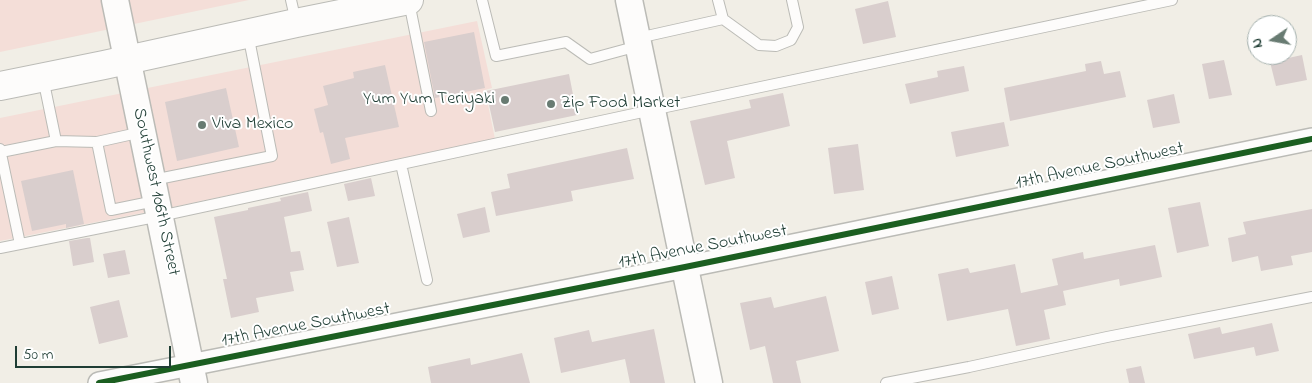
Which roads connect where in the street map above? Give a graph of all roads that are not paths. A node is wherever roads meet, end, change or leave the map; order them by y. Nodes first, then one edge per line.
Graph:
1 (115, 0) edge
2 (409, 0) edge
3 (482, 0) edge
4 (630, 0) edge
5 (718, 0) edge
6 (792, 0) edge
7 (1172, 0) edge
8 (293, 12) edge
9 (722, 19) junction
10 (248, 34) junction
11 (638, 42) junction
12 (128, 60) junction
13 (43, 77) junction
14 (0, 86) edge
15 (652, 110) junction
16 (431, 111) dead end
17 (142, 132) junction
18 (1312, 138) edge
19 (56, 141) junction
20 (97, 142) junction
21 (0, 150) edge
22 (401, 164) junction
23 (156, 199) junction
24 (20, 244) junction
25 (0, 248) edge
26 (685, 267) junction
27 (427, 280) dead end
28 (1312, 297) edge
29 (192, 374) edge
30 (99, 383) edge
31 (709, 383) edge
32 (886, 383) edge

1 - 12 street, Southwest 106th Street
2 - 8 main road
2 - 16 lane
3 - 11 lane
4 - 11 street
5 - 9 lane
6 - 9 lane
7 - 15 lane
8 - 10 main road
9 - 11 lane
10 - 12 main road
10 - 23 lane
11 - 15 street
12 - 13 main road
12 - 17 street, Southwest 106th Street
13 - 14 main road
13 - 19 lane
15 - 22 lane
15 - 26 street
17 - 20 lane
17 - 23 street, Southwest 106th Street
18 - 26 street, 17th Avenue Southwest
19 - 20 lane
19 - 21 lane
20 - 23 lane
21 - 24 lane
22 - 23 lane
22 - 27 lane
23 - 24 lane
23 - 29 street, Southwest 106th Street
24 - 25 lane
26 - 29 street, 17th Avenue Southwest
26 - 31 street
28 - 32 lane
29 - 30 street, 17th Avenue Southwest

